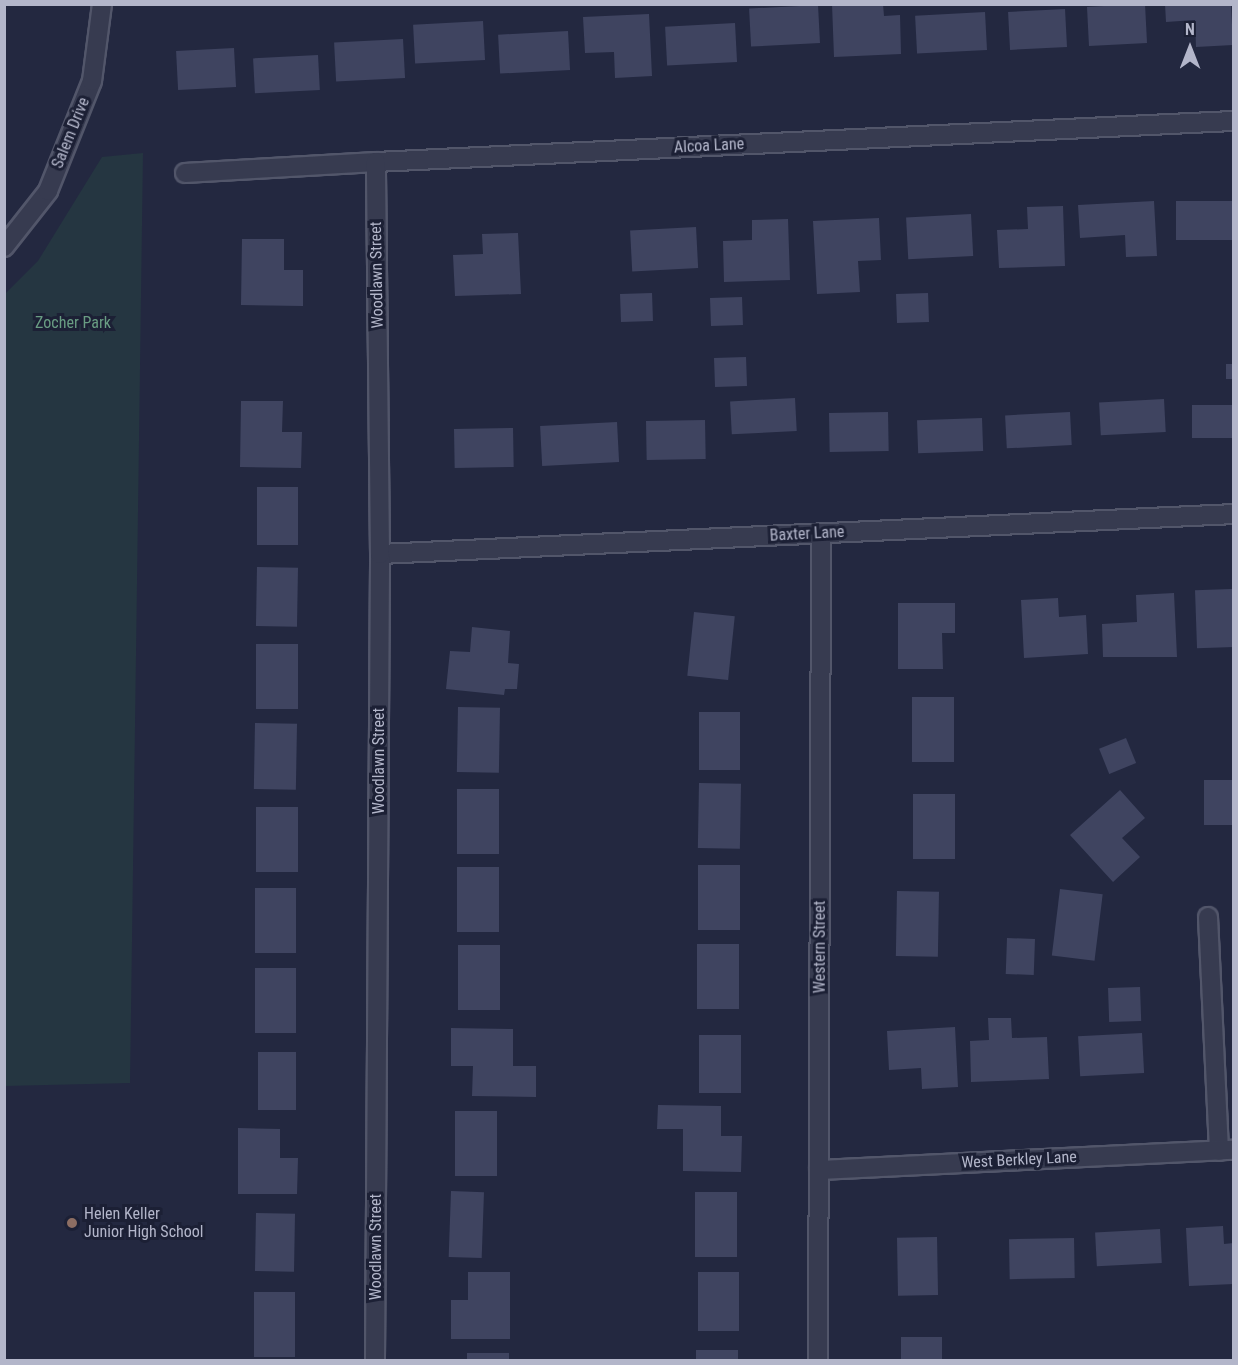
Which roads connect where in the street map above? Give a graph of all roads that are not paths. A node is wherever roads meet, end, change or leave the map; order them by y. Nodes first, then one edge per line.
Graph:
1 (102, 4) edge
2 (1233, 121) edge
3 (376, 162) junction
4 (185, 173) dead end
5 (4, 247) edge
6 (1233, 514) edge
7 (821, 533) junction
8 (380, 554) junction
9 (1208, 917) dead end
10 (1226, 1150) edge
11 (819, 1170) junction
12 (375, 1360) edge
13 (818, 1360) edge

1 - 5 street, Salem Drive
2 - 3 street, Alcoa Lane
3 - 4 street, Alcoa Lane
3 - 8 street, Woodlawn Street
6 - 7 street, Baxter Lane
7 - 8 street, Baxter Lane
7 - 11 street, Western Street
8 - 12 street, Woodlawn Street
9 - 10 street, West Berkley Lane
10 - 11 street, West Berkley Lane
11 - 13 street, Western Street

